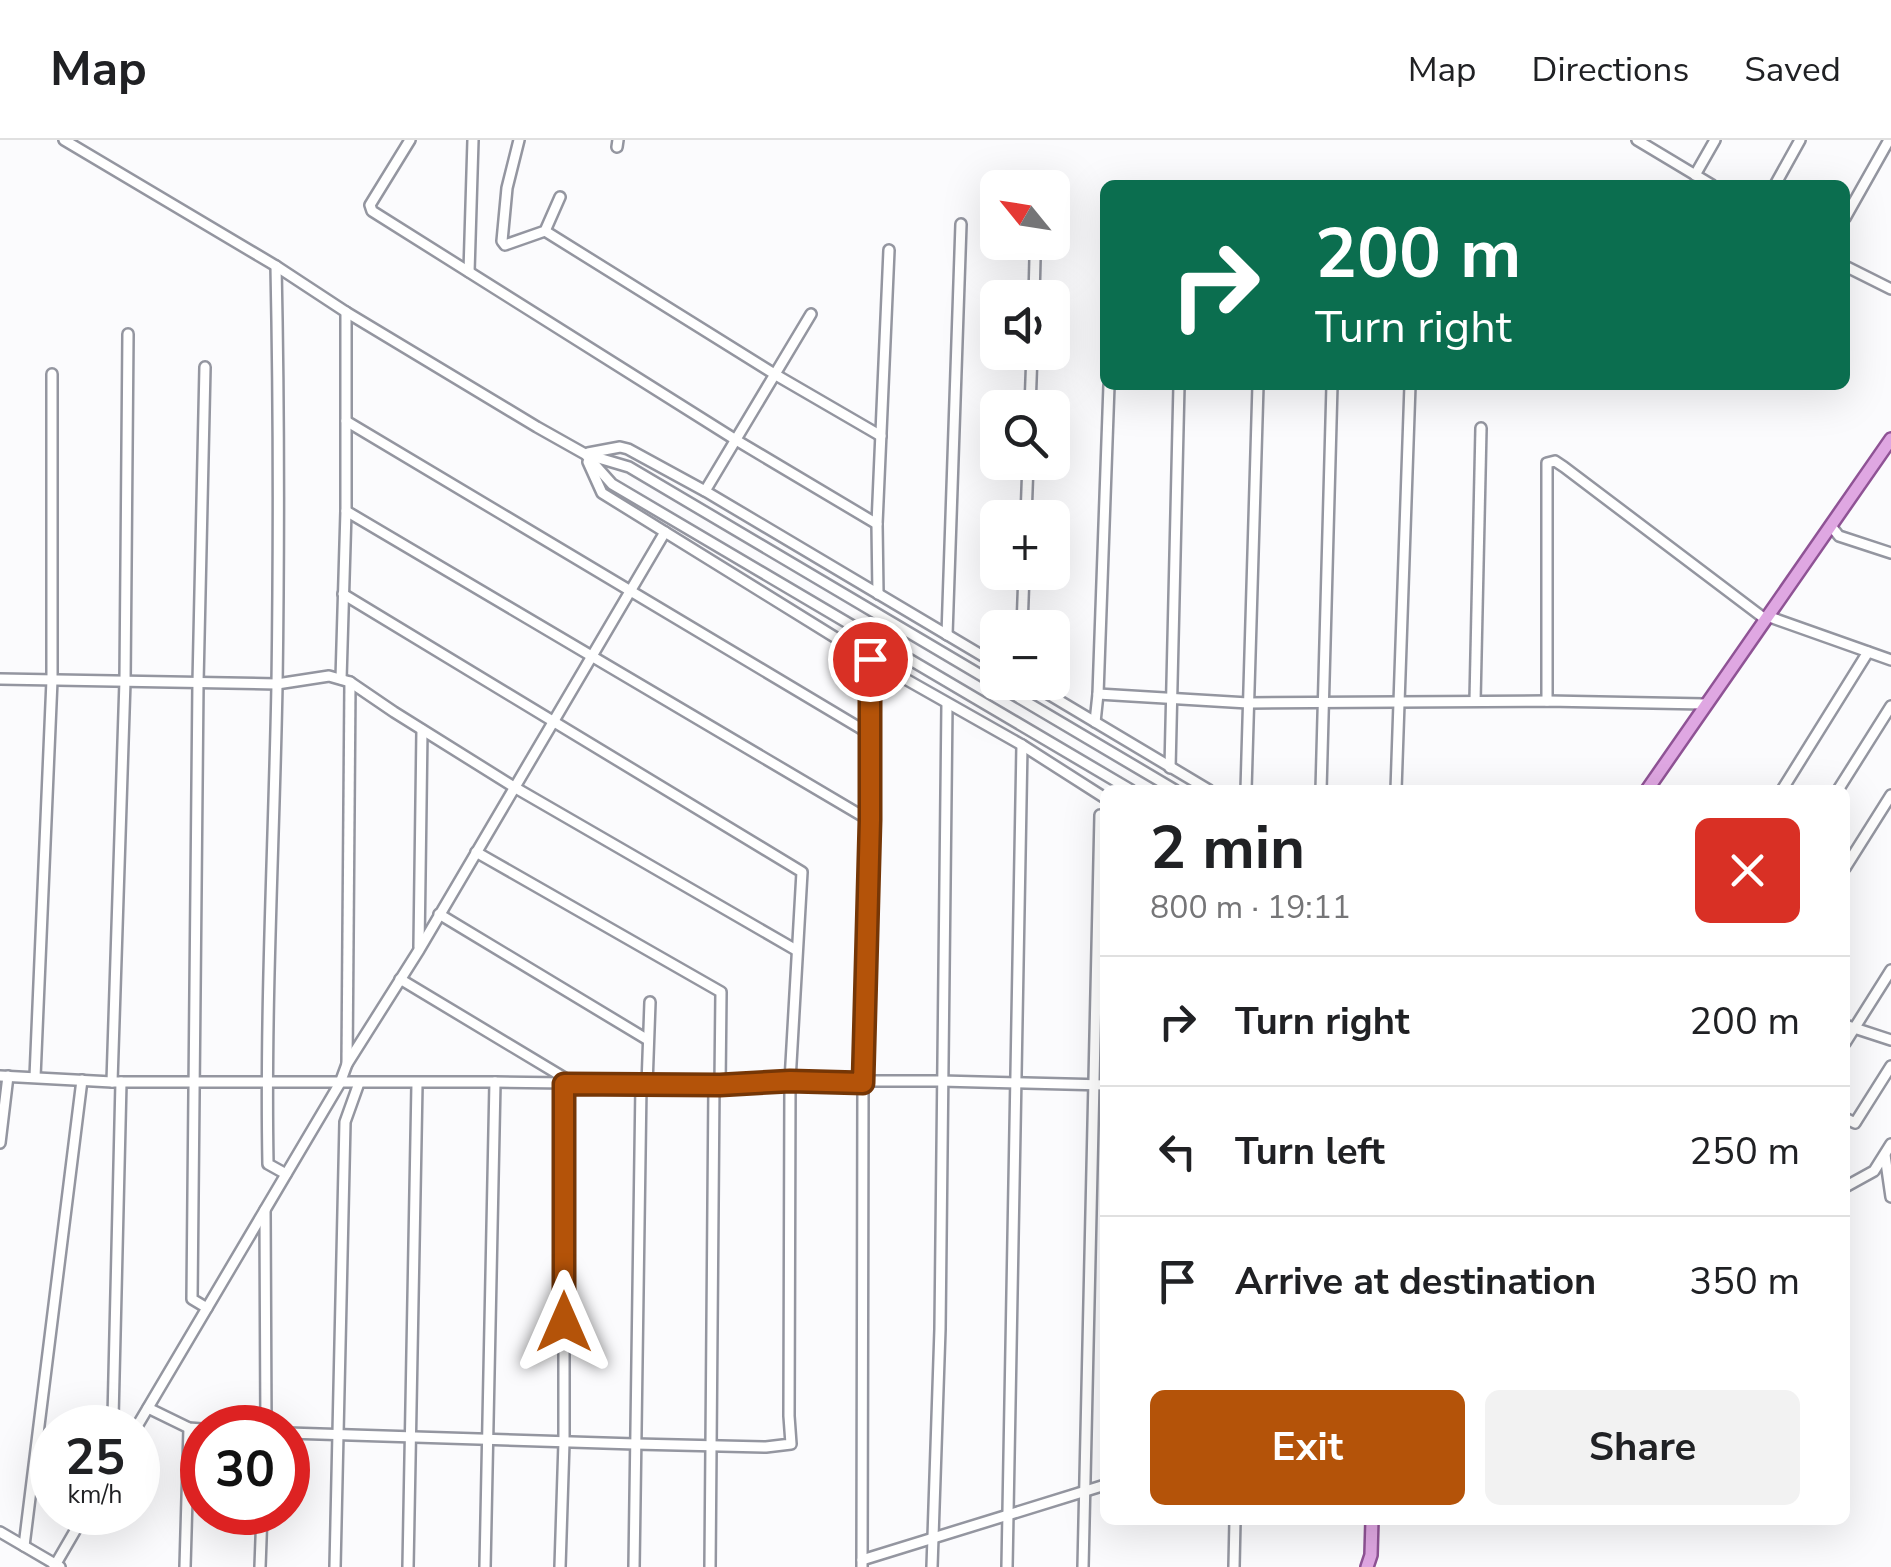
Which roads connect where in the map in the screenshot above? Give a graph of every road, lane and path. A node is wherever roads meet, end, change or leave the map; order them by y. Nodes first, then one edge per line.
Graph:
1 (64, 140) edge
2 (410, 140) edge
3 (473, 140) edge
4 (520, 140) edge
5 (1637, 140) edge
6 (1715, 140) edge
7 (1800, 140) edge
8 (1889, 140) edge
9 (1695, 175) junction
10 (1704, 180) edge
11 (1777, 180) edge
12 (560, 197) dead end
13 (1850, 209) edge
14 (962, 224) dead end
15 (545, 231) junction
16 (889, 250) dead end
17 (276, 266) junction
18 (1850, 268) edge
19 (470, 272) junction
20 (1891, 288) edge
21 (346, 312) junction
22 (812, 314) dead end
23 (128, 334) dead end
24 (205, 367) dead end
25 (52, 374) dead end
26 (776, 375) junction
27 (1108, 390) edge
28 (1179, 390) edge
29 (1258, 390) edge
30 (1332, 390) edge
31 (1410, 390) edge
32 (346, 422) junction
33 (1481, 428) dead end
34 (882, 436) junction
35 (1891, 439) edge
36 (736, 440) junction
37 (585, 454) junction
38 (705, 491) junction
39 (346, 511) junction
40 (877, 524) junction
41 (1831, 526) junction
42 (665, 532) junction
43 (1891, 553) edge
44 (631, 590) junction
45 (344, 594) junction
46 (878, 594) junction
47 (1766, 618) junction
48 (947, 635) junction
49 (1868, 652) junction
50 (980, 654) edge
51 (594, 656) junction
52 (870, 659) junction
53 (1891, 660) edge
54 (0, 679) edge
55 (52, 680) junction
56 (125, 681) junction
57 (346, 681) junction
58 (198, 683) junction
59 (277, 684) junction
60 (1098, 694) junction
61 (1173, 698) junction
62 (1058, 700) edge
63 (1547, 700) junction
64 (1398, 701) junction
65 (1474, 701) junction
66 (947, 704) junction
67 (1248, 704) junction
68 (1323, 704) junction
69 (1705, 704) junction
70 (1891, 706) edge
71 (554, 722) junction
72 (1095, 722) junction
73 (422, 730) junction
74 (870, 734) junction
75 (1022, 745) junction
76 (1170, 768) junction
77 (1124, 785) edge
78 (1167, 785) edge
79 (1199, 785) edge
80 (1246, 785) edge
81 (1320, 785) edge
82 (1396, 785) edge
83 (1650, 785) edge
84 (1785, 785) edge
85 (1841, 785) edge
86 (514, 787) junction
87 (1100, 795) edge
88 (1891, 795) edge
89 (1100, 815) dead end
90 (870, 820) junction
91 (476, 852) junction
92 (1850, 860) edge
93 (439, 914) junction
94 (418, 950) junction
95 (796, 950) junction
96 (1891, 970) edge
97 (400, 979) junction
98 (650, 1002) dead end
99 (1850, 1026) edge
100 (648, 1040) junction
101 (1891, 1040) edge
102 (346, 1064) junction
103 (1891, 1066) edge
104 (4, 1076) edge
105 (36, 1078) junction
106 (82, 1080) junction
107 (790, 1081) junction
108 (941, 1081) junction
109 (116, 1082) junction
110 (192, 1082) junction
111 (496, 1082) junction
112 (266, 1083) junction
113 (340, 1083) junction
114 (863, 1083) junction
115 (1017, 1083) junction
116 (359, 1084) junction
117 (417, 1084) junction
118 (564, 1084) junction
119 (576, 1084) junction
120 (644, 1085) junction
121 (717, 1085) junction
122 (1093, 1085) junction
123 (1100, 1085) edge
124 (1850, 1120) edge
125 (0, 1143) edge
126 (1888, 1149) edge
127 (286, 1174) junction
128 (1850, 1183) edge
129 (1891, 1196) edge
130 (266, 1209) junction
131 (207, 1308) junction
132 (113, 1405) edge
133 (150, 1405) edge
134 (266, 1405) edge
135 (310, 1433) edge
136 (340, 1434) junction
137 (410, 1436) junction
138 (488, 1438) junction
139 (564, 1442) junction
140 (635, 1444) junction
141 (711, 1445) junction
142 (1100, 1486) edge
143 (1085, 1490) junction
144 (1008, 1514) junction
145 (1235, 1525) edge
146 (1372, 1525) edge
147 (0, 1532) edge
148 (73, 1535) edge
149 (186, 1535) edge
150 (261, 1535) edge
151 (931, 1538) junction
152 (24, 1546) junction
153 (862, 1563) edge
154 (56, 1566) edge
155 (185, 1567) edge
156 (260, 1567) edge
157 (335, 1567) edge
158 (408, 1567) edge
159 (485, 1567) edge
160 (560, 1567) edge
161 (634, 1567) edge
162 (710, 1567) edge
163 (932, 1567) edge
164 (1007, 1567) edge
165 (1084, 1567) edge
166 (1234, 1567) edge
167 (1366, 1567) edge

1 - 17 street
2 - 19 street
3 - 19 street
4 - 15 street
5 - 9 street
6 - 9 street
7 - 11 street
8 - 13 street
9 - 10 street
12 - 15 street
14 - 48 street
15 - 26 street
16 - 34 street
17 - 21 street
17 - 59 street
18 - 20 street
19 - 36 street
21 - 32 street
21 - 37 street
22 - 26 street
23 - 56 street
24 - 58 street
25 - 55 street
26 - 34 street
26 - 36 street
27 - 60 street
28 - 61 street
29 - 67 street
30 - 68 street
31 - 64 street
32 - 39 street
32 - 44 street
33 - 65 street
34 - 40 street
35 - 41 main road
36 - 38 street
36 - 40 street
37 - 38 street
37 - 42 street
37 - 77 street
37 - 78 street
38 - 46 street
39 - 45 street
39 - 51 street
40 - 46 street
41 - 43 street
41 - 47 main road
42 - 44 street
42 - 52 street
44 - 51 street
44 - 74 street
45 - 57 street
45 - 71 street
46 - 48 street
47 - 49 street
47 - 63 street
47 - 69 main road
48 - 50 street
49 - 53 street
49 - 84 street
51 - 71 street
51 - 90 street
52 - 66 street
52 - 74 street
54 - 55 street
55 - 56 street
55 - 105 street
56 - 58 street
56 - 109 street
57 - 59 street
57 - 73 street
57 - 102 street
58 - 59 street
58 - 110 street
59 - 112 street
60 - 61 street
60 - 72 street
61 - 67 street
61 - 76 street
62 - 72 street
63 - 65 street
63 - 69 street
64 - 65 street
64 - 68 street
64 - 82 street
66 - 75 street
66 - 108 street
67 - 68 street
67 - 80 street
68 - 81 street
69 - 83 main road
70 - 85 street
71 - 86 street
71 - 95 street
72 - 76 street
73 - 86 street
73 - 94 street
74 - 90 street
75 - 87 street
75 - 115 street
76 - 79 street
86 - 91 street
86 - 95 street
88 - 92 street
89 - 122 street
90 - 114 street
91 - 93 street
91 - 121 street
93 - 94 street
93 - 100 street
94 - 97 street
95 - 107 street
96 - 99 street
97 - 102 street
97 - 119 street
98 - 100 street
99 - 101 street
100 - 120 street
102 - 113 street
103 - 124 street
104 - 105 street
104 - 125 street
105 - 106 street
106 - 109 street
106 - 152 street
107 - 114 street
107 - 121 street
107 - 141 street
108 - 114 street
108 - 115 street
108 - 151 street
109 - 110 street
109 - 132 street
110 - 112 street
110 - 131 street
111 - 117 street
111 - 118 street
111 - 138 street
112 - 113 street
112 - 127 street
113 - 116 street
113 - 127 street
114 - 153 street
115 - 122 street
115 - 144 street
116 - 117 street
116 - 136 street
117 - 137 street
118 - 119 street
118 - 139 street
119 - 120 street
120 - 121 street
120 - 140 street
121 - 141 street
122 - 123 street
122 - 143 street
126 - 128 street
126 - 129 street
127 - 130 street
130 - 131 street
130 - 134 street
131 - 133 street
135 - 136 street
136 - 137 street
136 - 157 street
137 - 138 street
137 - 158 street
138 - 139 street
138 - 159 street
139 - 140 street
139 - 160 street
140 - 141 street
140 - 161 street
141 - 162 street
142 - 143 street
143 - 144 street
143 - 165 street
144 - 151 street
144 - 164 street
145 - 166 street
146 - 167 main road
147 - 152 street
148 - 154 street
149 - 155 street
150 - 156 street
151 - 153 street
151 - 163 street
152 - 154 street

